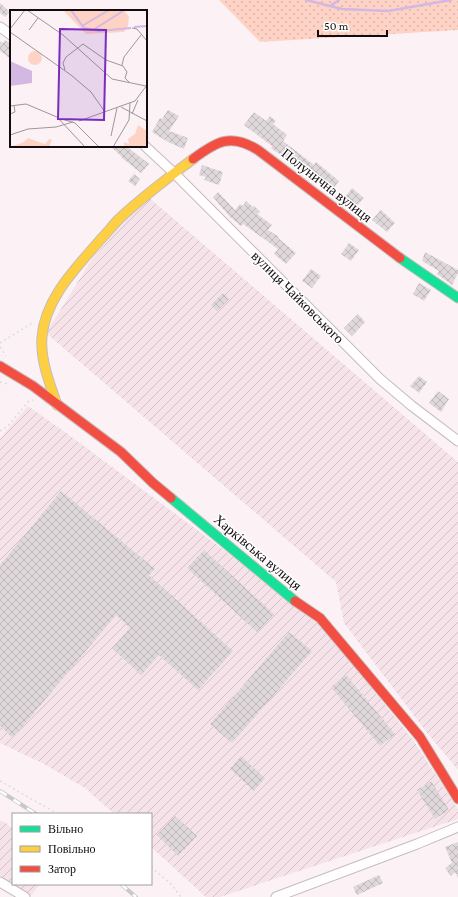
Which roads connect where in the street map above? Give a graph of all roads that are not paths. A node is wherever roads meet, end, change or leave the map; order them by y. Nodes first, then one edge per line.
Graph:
1 (0, 27) edge
2 (10, 34) edge
3 (147, 147) edge
4 (174, 173) junction
5 (458, 298) edge
6 (0, 366) edge
7 (57, 405) junction
8 (458, 441) edge
9 (458, 799) edge
10 (458, 827) edge
11 (0, 882) edge
12 (25, 897) edge
13 (276, 897) edge

1 - 2 street
3 - 4 street, вулиця Чайковського
4 - 5 street, Полунична вулиця
4 - 7 street, Полунична вулиця
4 - 8 street, вулиця Чайковського
6 - 7 street, Харківська вулиця
7 - 9 street, Харківська вулиця
10 - 13 street
11 - 12 street

